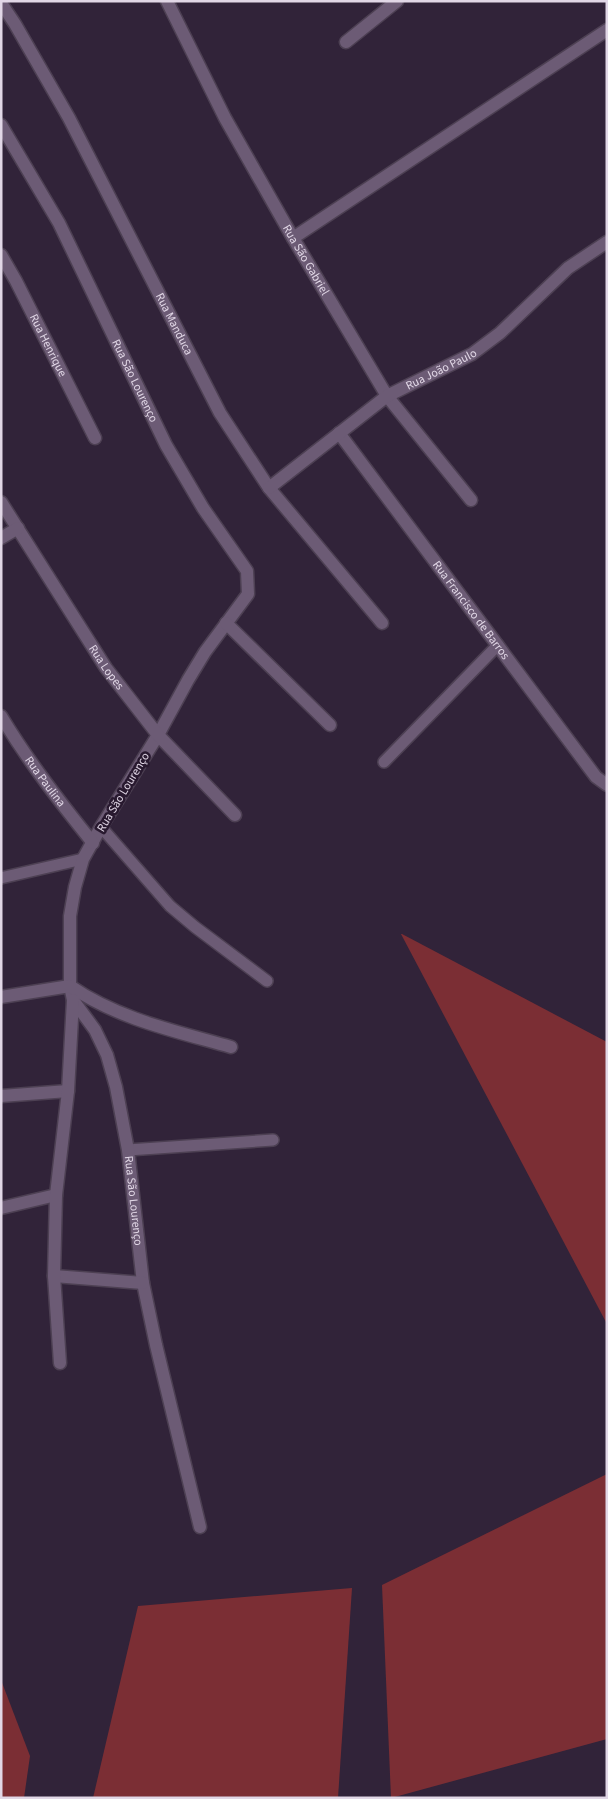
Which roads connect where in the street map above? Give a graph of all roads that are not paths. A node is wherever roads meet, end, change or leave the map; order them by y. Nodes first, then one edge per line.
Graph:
1 (167, 1) edge
2 (397, 1) edge
3 (1, 3) edge
4 (607, 30) edge
5 (346, 42) dead end
6 (1, 125) edge
7 (293, 238) junction
8 (607, 242) edge
9 (1, 255) edge
10 (387, 396) junction
11 (339, 433) junction
12 (95, 438) dead end
13 (269, 488) junction
14 (471, 500) dead end
15 (1, 502) edge
16 (18, 528) junction
17 (1, 538) edge
18 (226, 623) junction
19 (382, 623) dead end
20 (498, 645) junction
21 (1, 716) edge
22 (330, 725) dead end
23 (158, 735) junction
24 (384, 762) dead end
25 (607, 786) edge
26 (236, 816) dead end
27 (100, 827) junction
28 (93, 843) junction
29 (83, 859) junction
30 (1, 878) edge
31 (266, 981) dead end
32 (70, 986) junction
33 (1, 997) edge
34 (74, 1000) junction
35 (231, 1048) dead end
36 (68, 1091) junction
37 (1, 1096) edge
38 (273, 1140) dead end
39 (128, 1150) junction
40 (56, 1195) junction
41 (1, 1208) edge
42 (54, 1276) junction
43 (143, 1283) junction
44 (60, 1362) dead end
45 (200, 1528) dead end

1 - 7 street, Rua São Gabriel
2 - 5 street
3 - 13 street, Rua Manduca
4 - 7 street
6 - 18 street, Rua São Lourenço
7 - 10 street, Rua São Gabriel
8 - 10 street, Rua João Paulo
9 - 12 street, Rua Henrique
10 - 11 street, Rua João Paulo
10 - 14 street, Rua São Gabriel
11 - 13 street, Rua João Paulo
11 - 20 street, Rua Francisco de Barros
13 - 19 street, Rua Manduca
15 - 16 street, Rua Lopes
16 - 17 street
16 - 23 street, Rua Lopes
18 - 22 street
18 - 23 street, Rua São Lourenço
20 - 24 lane
20 - 25 street, Rua Francisco de Barros
21 - 28 street, Rua Paulina
23 - 26 street, Rua Lopes
23 - 27 street, Rua São Lourenço
27 - 28 street, Rua São Lourenço
27 - 31 lane
28 - 29 street, Rua São Lourenço
29 - 30 lane
29 - 32 street, Rua São Lourenço
32 - 33 street
32 - 34 street, Rua São Lourenço
32 - 35 street
34 - 36 street
34 - 39 street, Rua São Lourenço
36 - 37 street
36 - 40 street
38 - 39 lane
39 - 43 street, Rua São Lourenço
40 - 41 street
40 - 42 street
42 - 43 street
42 - 44 street
43 - 45 street, Rua São Lourenço

